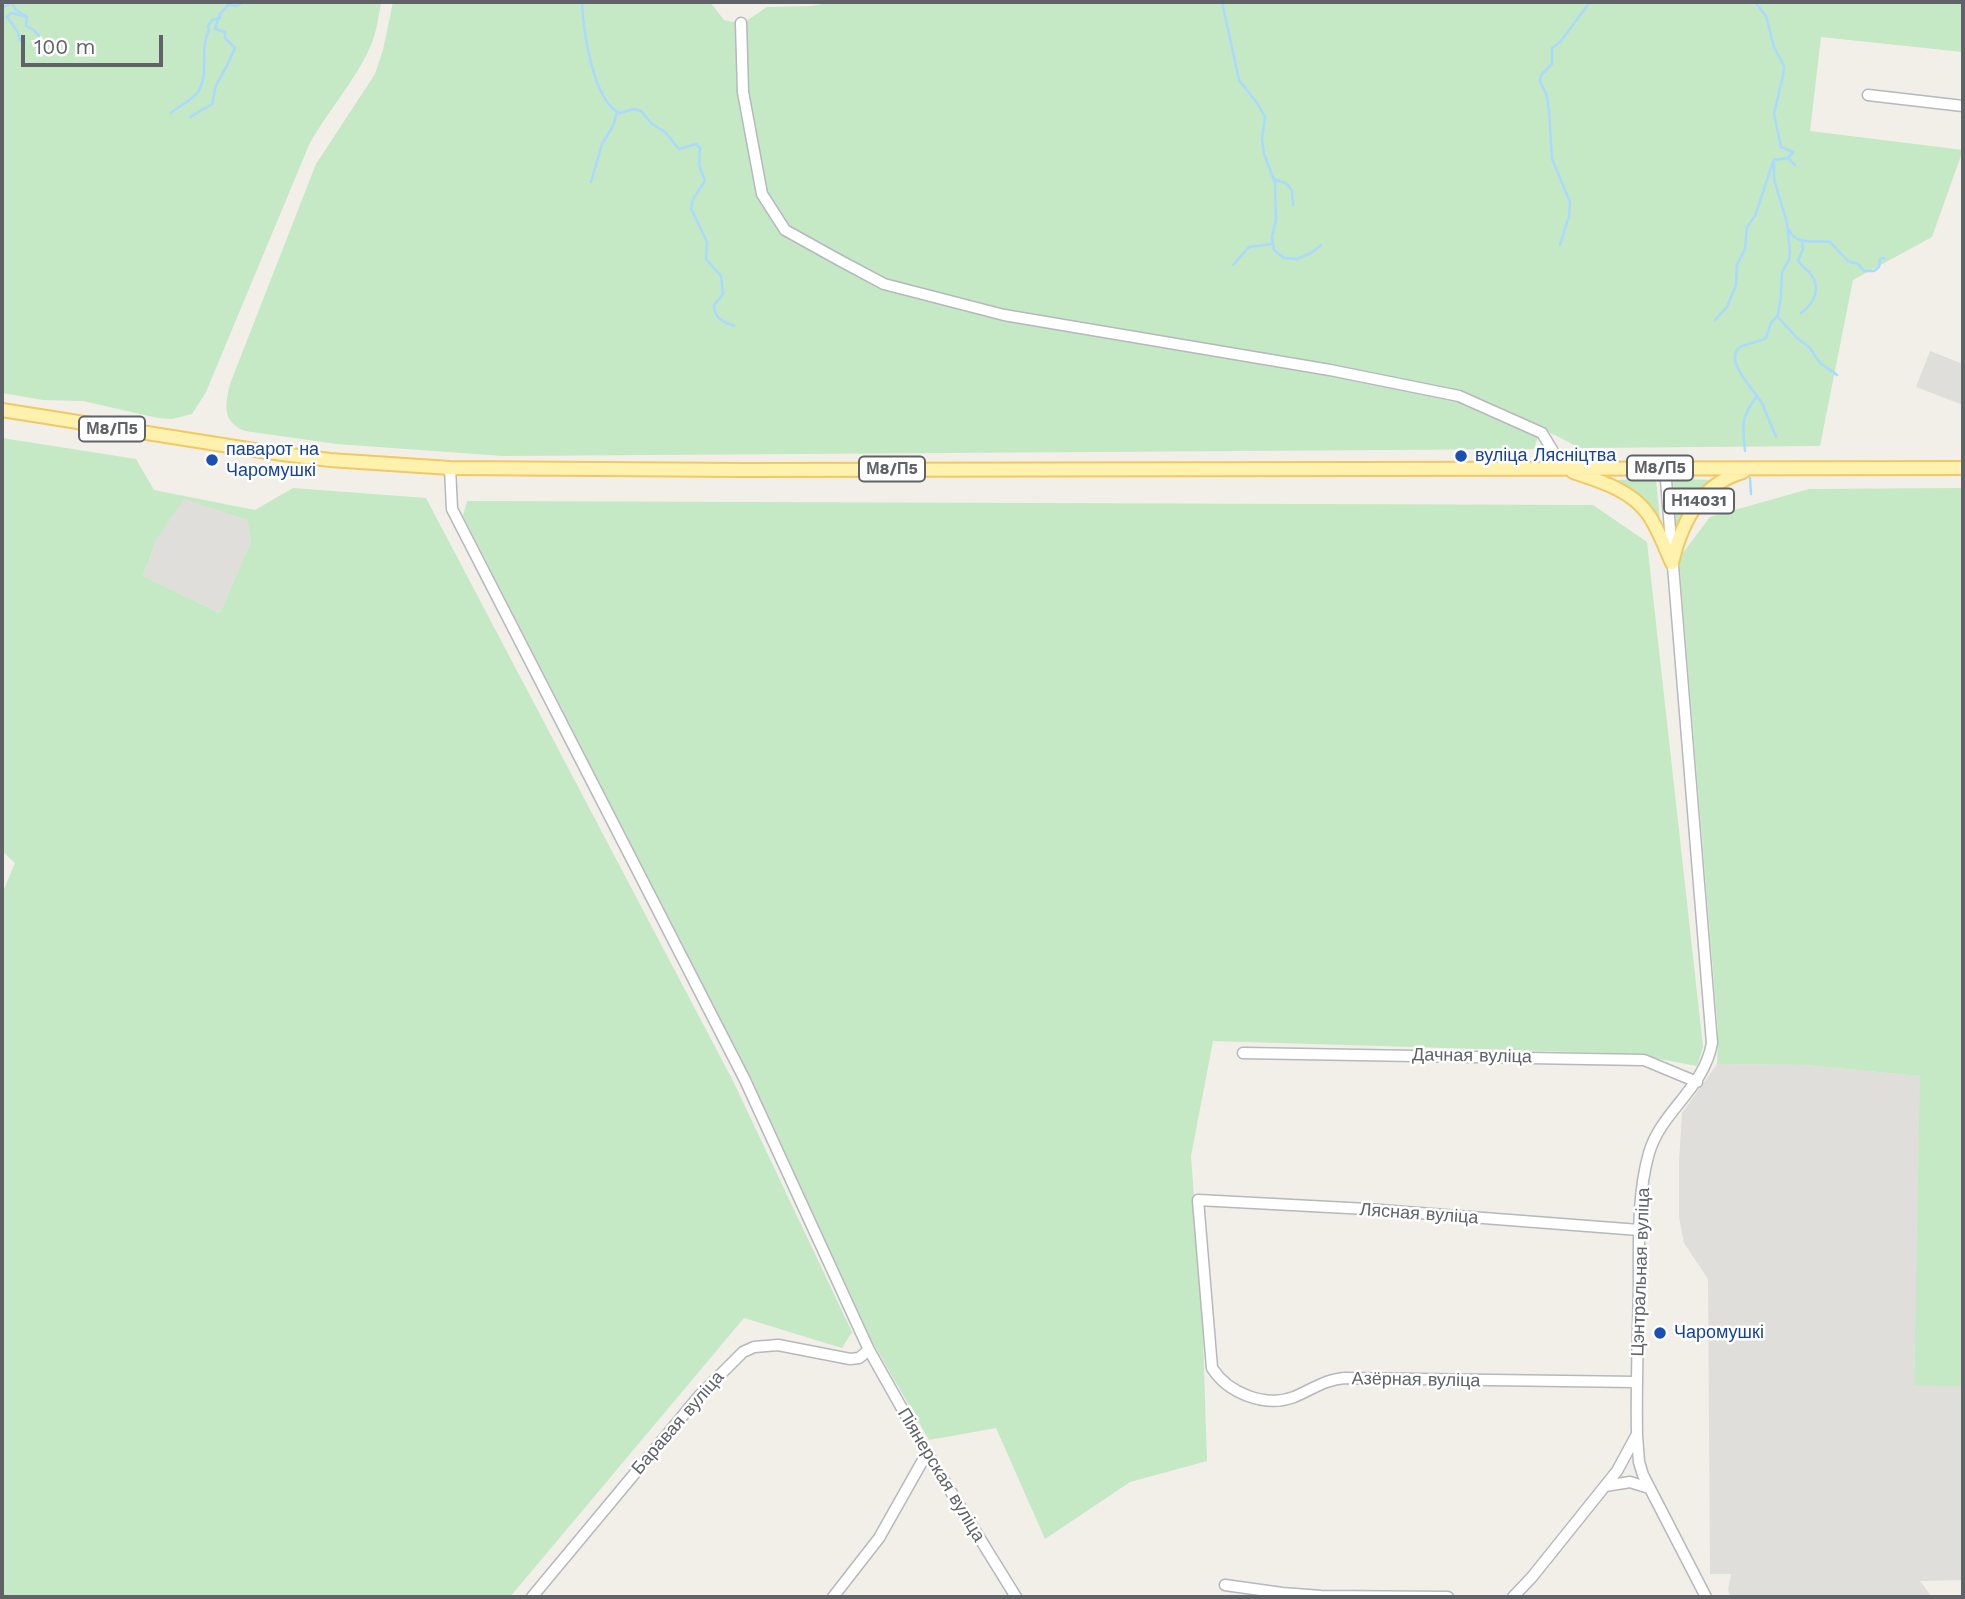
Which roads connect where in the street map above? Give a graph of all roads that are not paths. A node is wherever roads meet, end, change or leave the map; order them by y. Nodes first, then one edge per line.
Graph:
1 (741, 23) dead end
2 (1868, 95) dead end
3 (1963, 106) edge
4 (2, 410) edge
5 (450, 468) junction
6 (1563, 468) junction
7 (1665, 468) junction
8 (1757, 468) junction
9 (1963, 468) edge
10 (1672, 563) junction
11 (1243, 1053) dead end
12 (1697, 1082) junction
13 (1639, 1230) junction
14 (869, 1350) junction
15 (1212, 1368) joint
16 (1636, 1382) junction
17 (1637, 1436) junction
18 (927, 1453) junction
19 (1604, 1486) junction
20 (1649, 1488) junction
21 (1225, 1585) dead end
22 (531, 1597) edge
23 (833, 1597) edge
24 (1016, 1597) edge
25 (1321, 1597) edge
26 (1448, 1597) edge
27 (1513, 1597) edge
28 (1706, 1597) edge

1 - 6 street
2 - 3 street
4 - 5 main road, М8/П5
5 - 6 main road, М8/П5
5 - 14 street, Піянерская вуліца
6 - 7 main road, М8/П5
6 - 10 main road, Н14031
7 - 8 main road, М8/П5
7 - 10 street, Н14031
8 - 9 main road, М8/П5
8 - 10 main road, Н14031
10 - 12 street, Н14031
11 - 12 street, Дачная вуліца
12 - 13 street, Цэнтральная вуліца / Н14031
13 - 15 street, Лясная вуліца
13 - 16 street, Цэнтральная вуліца / Н14031
14 - 18 street, Піянерская вуліца
14 - 22 street, Баравая вуліца
15 - 16 street, Азёрная вуліца
16 - 17 street, Цэнтральная вуліца / Н14031
17 - 19 street
17 - 20 street, Цэнтральная вуліца
18 - 23 street
18 - 24 street, Піянерская вуліца
19 - 20 street
19 - 27 street
20 - 28 street, Цэнтральная вуліца
21 - 25 street
25 - 26 street

